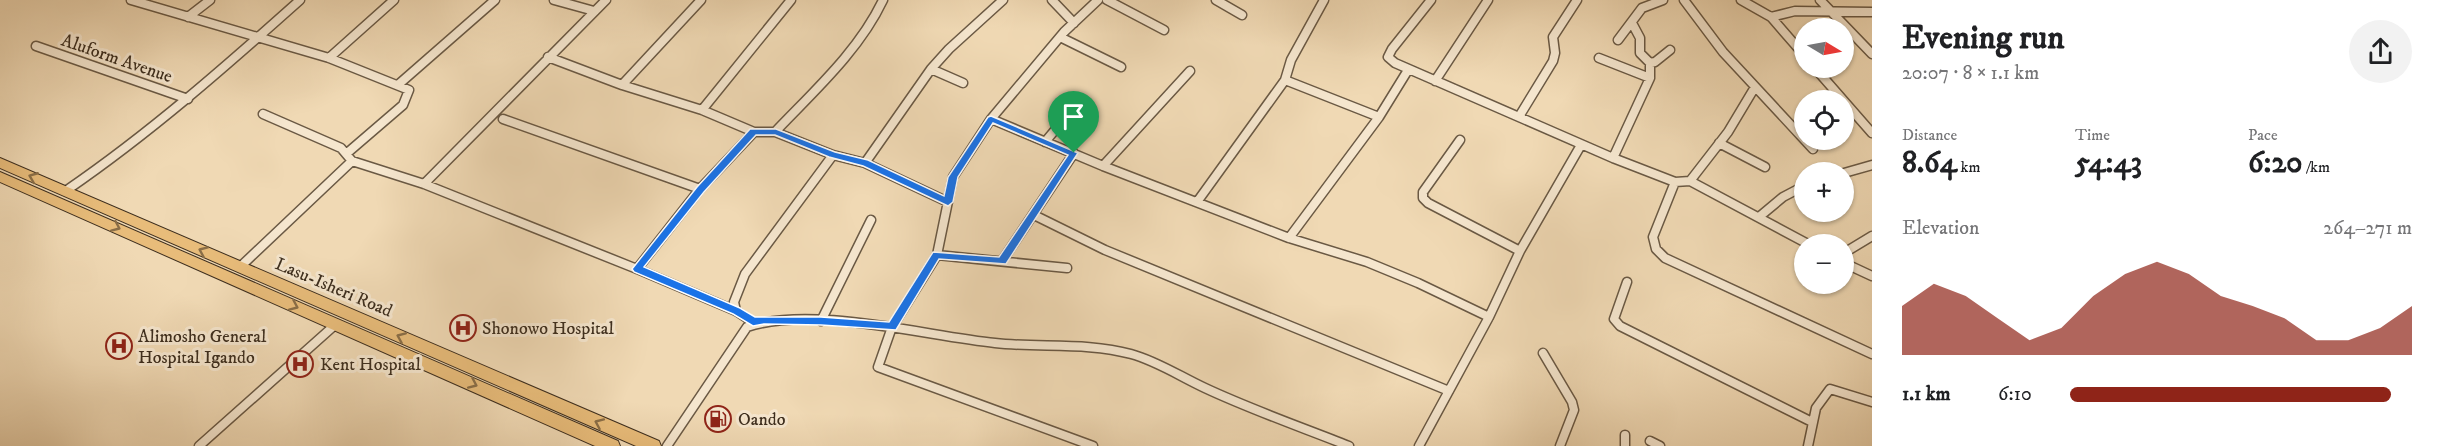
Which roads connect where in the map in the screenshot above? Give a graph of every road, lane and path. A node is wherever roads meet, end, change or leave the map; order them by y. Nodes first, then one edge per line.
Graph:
1 (131, 0) edge
2 (210, 0) edge
3 (300, 0) edge
4 (394, 0) edge
5 (495, 0) edge
6 (554, 0) edge
7 (606, 0) edge
8 (701, 0) edge
9 (791, 0) edge
10 (884, 0) edge
11 (986, 0) edge
12 (1052, 0) edge
13 (1098, 0) edge
14 (1107, 0) edge
15 (1216, 0) edge
16 (1324, 0) edge
17 (1431, 0) edge
18 (1488, 0) edge
19 (1577, 0) edge
20 (1663, 0) edge
21 (1684, 0) edge
22 (1741, 0) edge
23 (1820, 0) edge
24 (1000, 3) edge
25 (1832, 10) junction
26 (594, 11) junction
27 (1872, 12) edge
28 (1242, 15) dead end
29 (188, 17) junction
30 (1772, 17) junction
31 (1074, 22) junction
32 (1632, 23) junction
33 (1164, 30) dead end
34 (256, 36) junction
35 (1060, 37) junction
36 (1617, 40) dead end
37 (1794, 43) edge
38 (36, 46) dead end
39 (1670, 50) dead end
40 (1872, 54) edge
41 (548, 57) junction
42 (329, 58) junction
43 (1599, 58) dead end
44 (1650, 63) junction
45 (1121, 67) dead end
46 (931, 69) junction
47 (1408, 70) junction
48 (1190, 71) dead end
49 (1650, 78) junction
50 (1824, 78) edge
51 (1285, 80) junction
52 (1435, 81) junction
53 (963, 83) dead end
54 (399, 84) junction
55 (622, 85) junction
56 (1755, 87) junction
57 (188, 99) junction
58 (1075, 106) dead end
59 (702, 110) junction
60 (263, 114) dead end
61 (1520, 116) junction
62 (1379, 117) junction
63 (503, 119) dead end
64 (991, 119) junction
65 (1794, 129) edge
66 (754, 132) junction
67 (776, 132) junction
68 (1872, 133) edge
69 (1460, 140) dead end
70 (1045, 142) junction
71 (1719, 143) junction
72 (1581, 145) junction
73 (1074, 153) junction
74 (833, 155) junction
75 (349, 158) junction
76 (1613, 158) junction
77 (0, 163) edge
78 (865, 163) junction
79 (1872, 165) edge
80 (1103, 166) junction
81 (1765, 167) dead end
82 (1854, 170) edge
83 (0, 177) edge
84 (1690, 181) junction
85 (1675, 182) junction
86 (424, 184) junction
87 (700, 189) junction
88 (67, 190) junction
89 (1794, 191) edge
90 (948, 202) junction
91 (1197, 202) junction
92 (1034, 215) junction
93 (1759, 217) junction
94 (871, 220) dead end
95 (1794, 236) edge
96 (1872, 236) edge
97 (1289, 238) junction
98 (1854, 247) edge
99 (1520, 251) junction
100 (937, 255) junction
101 (1002, 261) junction
102 (240, 267) junction
103 (1067, 268) dead end
104 (1854, 268) edge
105 (637, 269) junction
106 (1872, 276) edge
107 (1627, 282) dead end
108 (736, 311) junction
109 (1489, 317) junction
110 (821, 321) junction
111 (753, 322) junction
112 (336, 324) junction
113 (892, 327) junction
114 (1543, 353) dead end
115 (1872, 354) edge
116 (1449, 391) junction
117 (1872, 402) edge
118 (1810, 422) junction
119 (1625, 435) dead end
120 (1650, 441) dead end
121 (199, 446) edge
122 (612, 446) edge
123 (653, 446) edge
124 (668, 446) edge
125 (1094, 446) edge
126 (1349, 446) edge
127 (1419, 446) edge
128 (1561, 446) edge
129 (1625, 446) edge
130 (1660, 446) edge
131 (1808, 446) edge

1 - 29 street
2 - 29 street
3 - 34 street
4 - 42 street
5 - 54 street
6 - 26 street
7 - 26 street
8 - 55 street
9 - 59 street
10 - 67 street
11 - 24 street
12 - 31 street
13 - 31 street
14 - 33 street
15 - 28 street
16 - 51 street
17 - 47 street
18 - 52 street
19 - 61 street
20 - 32 street
21 - 56 street
22 - 30 street
23 - 25 street
24 - 46 street
25 - 27 street
25 - 30 street
25 - 40 street
26 - 41 street
29 - 34 street
30 - 37 street
31 - 35 street
32 - 36 street
32 - 44 street
34 - 42 street
34 - 57 street
35 - 45 street
35 - 64 street
38 - 57 street, Aluform Avenue
39 - 44 street
41 - 55 street
41 - 86 street
42 - 54 street
43 - 49 street
44 - 49 street
46 - 53 street
46 - 78 street
47 - 52 street
47 - 62 street
48 - 80 street
49 - 76 street
50 - 68 street
51 - 62 street
51 - 91 street
52 - 61 street
54 - 75 street
55 - 59 street
56 - 65 street
56 - 71 street
57 - 88 street
58 - 70 street
59 - 66 street
60 - 75 street
61 - 72 street
62 - 97 street
63 - 87 street
64 - 70 street
64 - 90 street
66 - 67 street
66 - 87 street
67 - 74 street
69 - 99 street
70 - 73 street
71 - 81 street
71 - 84 street
72 - 76 street
72 - 99 street
73 - 80 street
73 - 92 street
74 - 78 street
74 - 108 street
75 - 86 street
75 - 102 street
76 - 85 street
88 -> 77 main road, Lasu-Isheri Road
78 - 90 street
79 - 82 street
80 - 91 street
83 -> 112 main road, Lasu-Isheri Road
84 - 85 street
84 - 93 street
85 - 115 street
86 - 105 street
87 - 105 street
102 -> 88 main road, Lasu-Isheri Road
89 - 93 street
90 - 100 street
91 - 97 street
92 - 101 street
92 - 116 street
93 - 95 street
94 - 110 street
96 - 98 street
97 - 109 street
99 - 109 street
100 - 101 street
100 - 113 street
101 - 103 street
123 -> 102 main road, Lasu-Isheri Road
104 - 106 street
105 - 108 street
107 - 118 street
108 - 111 street
109 - 116 street
110 - 111 street
110 - 113 street
111 - 124 street
112 - 121 street
112 -> 122 main road, Lasu-Isheri Road
113 - 125 street
113 - 126 street
114 - 128 street
116 - 127 street
117 - 118 street
118 - 131 street
119 - 129 street
120 - 130 street

